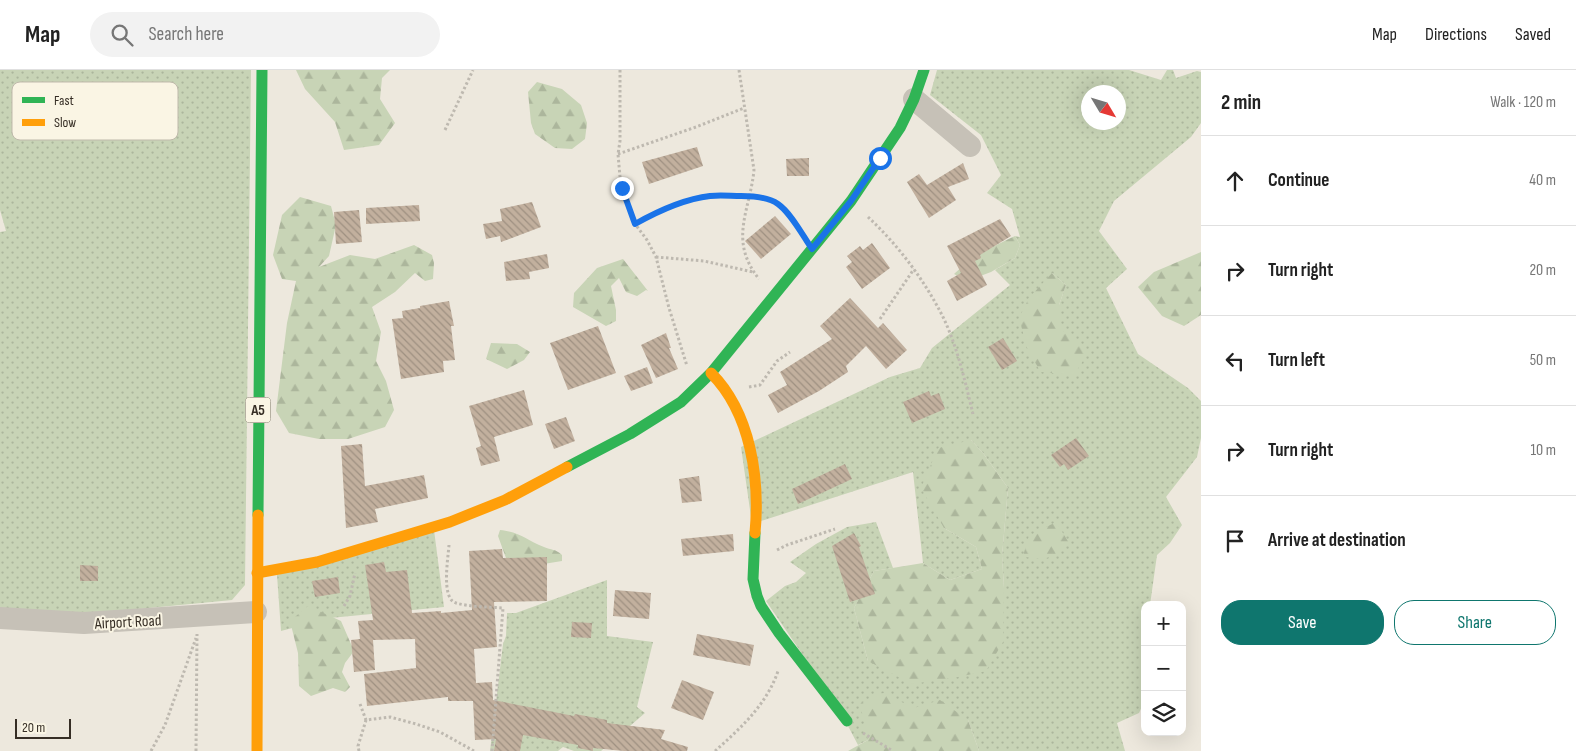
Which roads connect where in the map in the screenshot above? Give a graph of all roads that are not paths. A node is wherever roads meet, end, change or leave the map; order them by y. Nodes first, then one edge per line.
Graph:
1 (262, 70) edge
2 (924, 70) edge
3 (914, 99) junction
4 (970, 146) dead end
5 (711, 373) junction
6 (256, 573) junction
7 (256, 612) junction
8 (0, 618) edge
9 (847, 721) road end
10 (257, 751) edge

1 - 6 main road, A5 / A5
2 - 3 main road
3 - 4 street
3 - 5 main road
5 - 6 main road
5 - 9 main road
6 - 7 main road, A5 / A5
7 - 8 street, Airport Road
7 - 10 main road, A5 / A5

